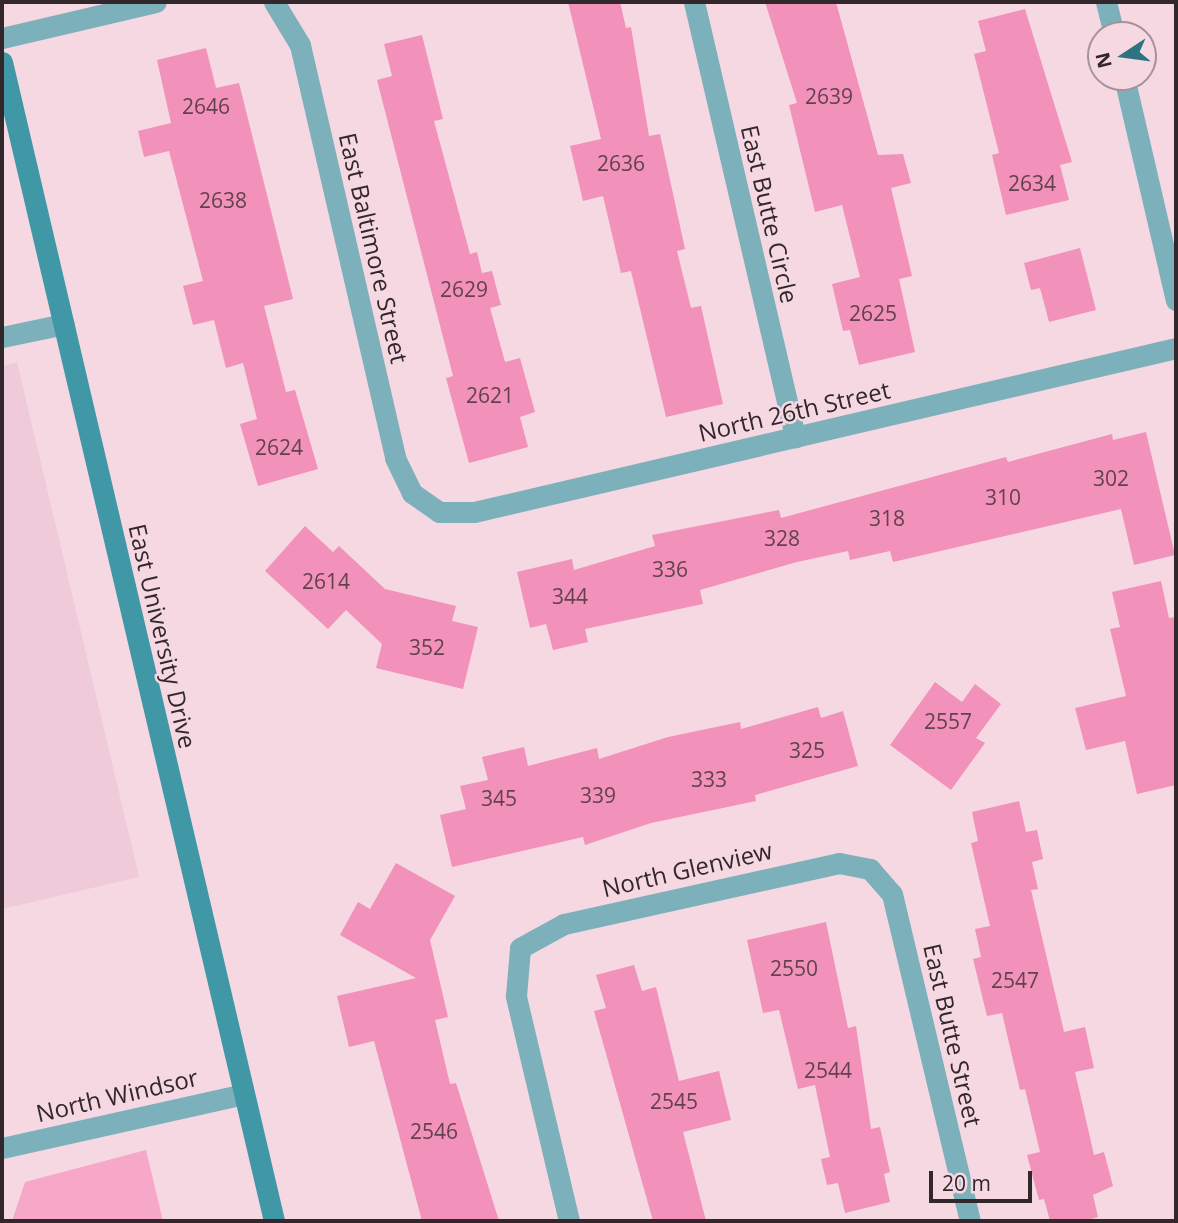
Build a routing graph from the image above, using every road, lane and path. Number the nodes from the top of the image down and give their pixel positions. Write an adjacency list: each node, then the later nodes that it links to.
1 (156, 2): 6 (street)
2 (274, 2): 14 (street, East Baltimore Street)
3 (694, 2): 13 (street, East Butte Circle)
4 (1106, 2): 5 (street)
5 (1111, 21)
6 (2, 38)
7 (2, 62): 10 (main road, East University Drive)
8 (1127, 91): 9 (street)
9 (1176, 300)
10 (64, 324): 11 (street); 16 (main road, East University Drive)
11 (2, 337)
12 (1176, 348): 13 (street, North 26th Street)
13 (795, 437): 14 (street, North 26th Street)
14 (423, 505)
15 (870, 869): 19 (street, North Glenview); 20 (street, East Butte Street)
16 (244, 1094): 17 (street, North Windsor); 18 (main road, East University Drive)
17 (2, 1148)
18 (274, 1221)
19 (569, 1221)
20 (970, 1221)

